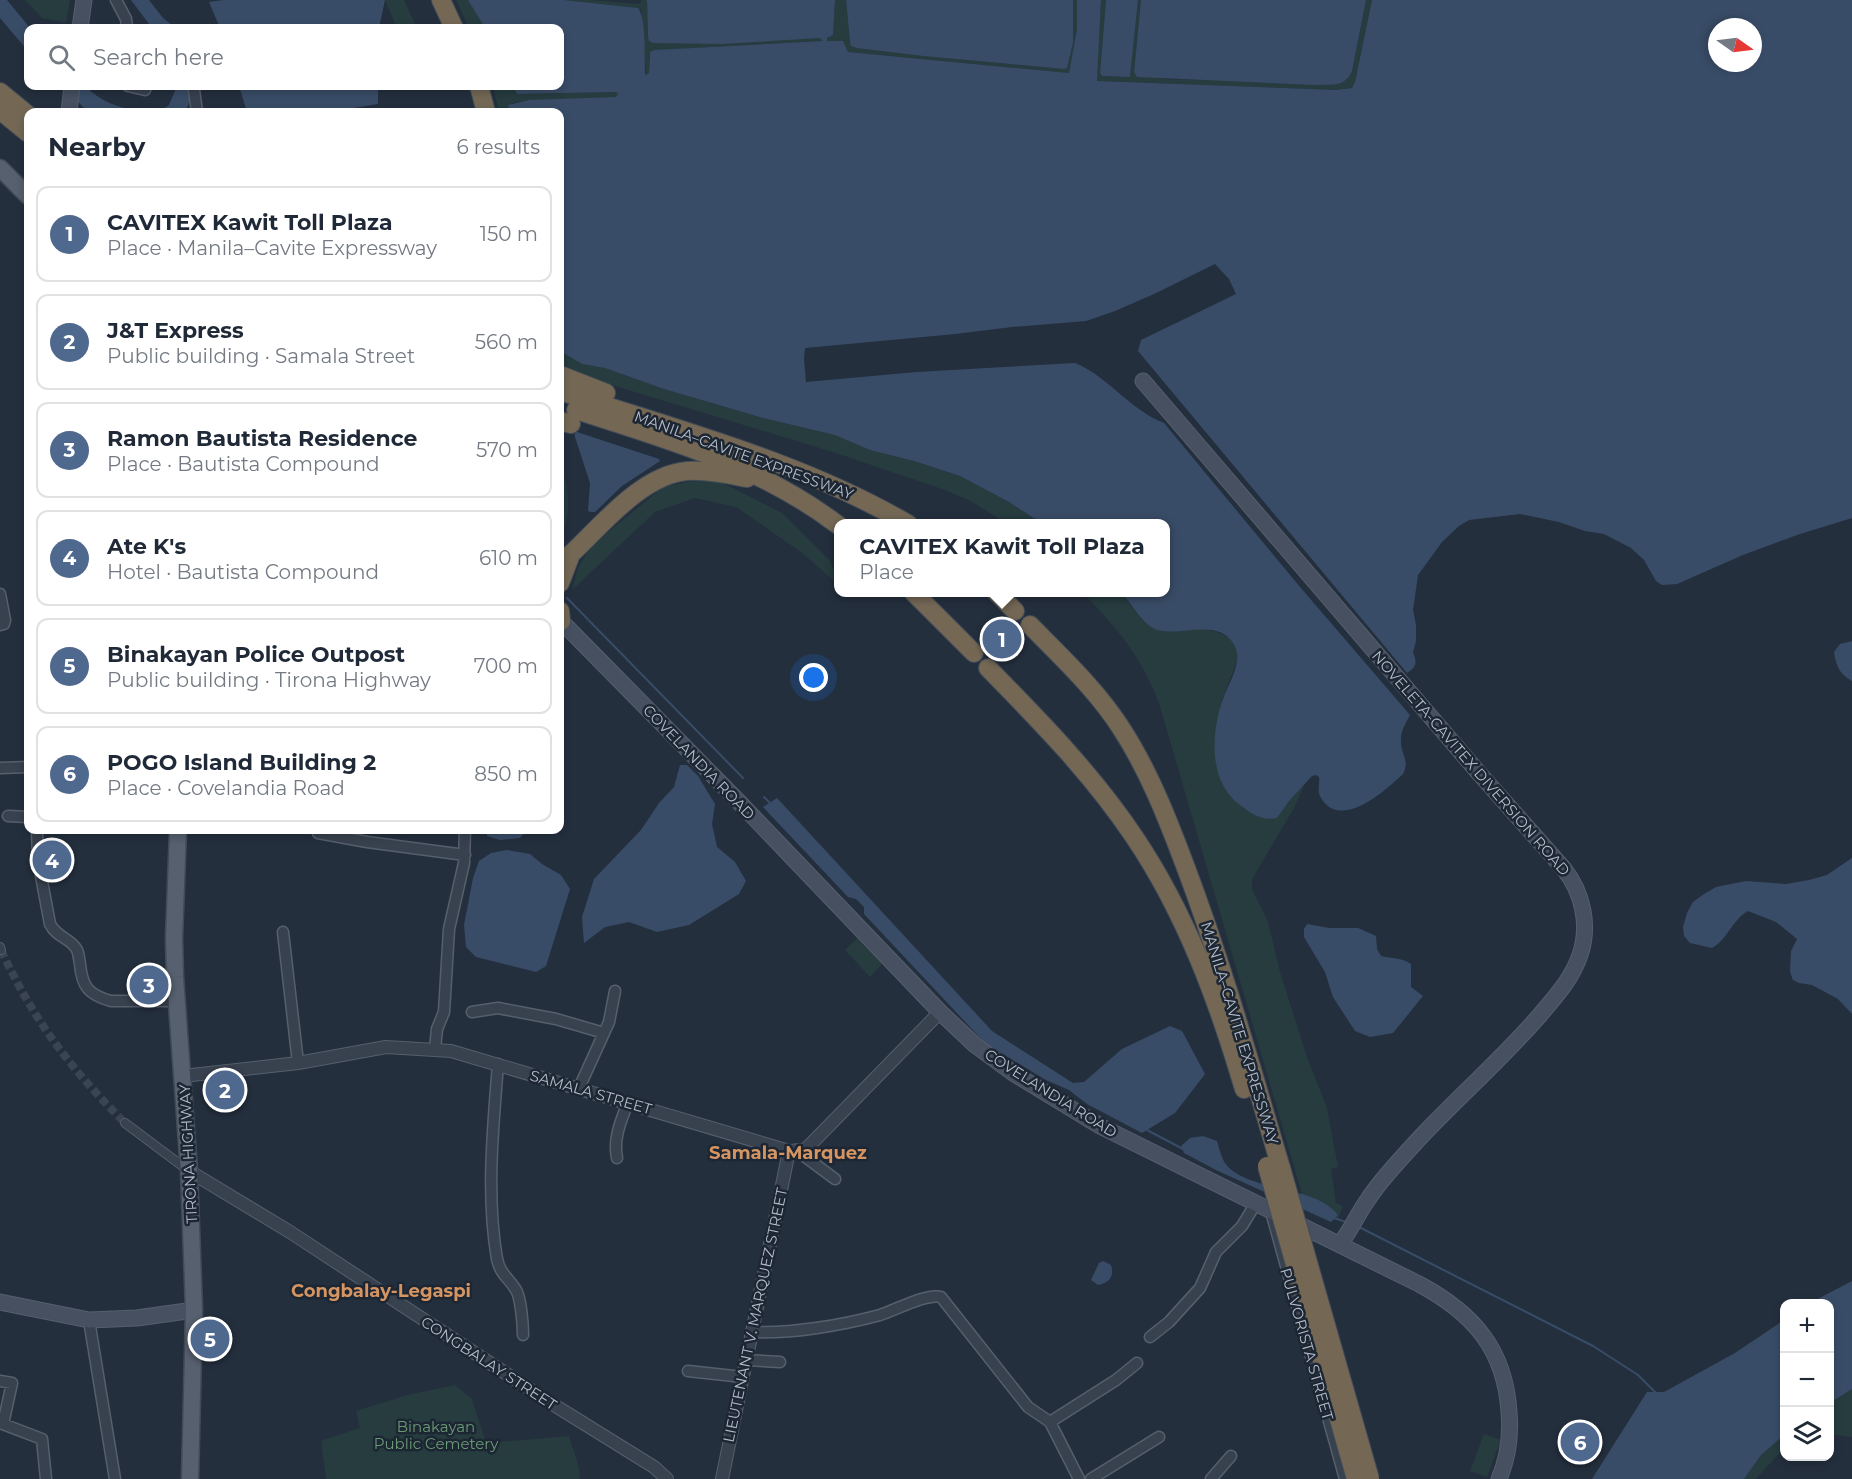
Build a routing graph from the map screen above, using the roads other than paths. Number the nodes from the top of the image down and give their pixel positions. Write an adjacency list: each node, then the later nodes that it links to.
1 (84, 0): 4 (main road)
2 (116, 0): 5 (street)
3 (441, 0): 6 (highway)
4 (81, 24)
5 (127, 24)
6 (452, 24)
7 (71, 90): 11 (main road)
8 (194, 90): 12 (street)
9 (480, 90): 13 (highway)
10 (0, 92): 15 (highway)
11 (69, 108)
12 (196, 108)
13 (485, 108)
14 (0, 110): 16 (highway)
15 (24, 112)
16 (24, 130)
17 (0, 168): 18 (main road)
18 (24, 192)
19 (1143, 381): 62 (main road, NOVELETA-CAVITEX DIVERSION ROAD)
20 (565, 397): 21 (highway, MANILA–CAVITE EXPRESSWAY); 22 (highway, MANILA–CAVITE EXPRESSWAY)
21 (771, 482): 23 (highway, MANILA–CAVITE EXPRESSWAY); 24 (highway)
22 (899, 519)
23 (834, 522)
24 (565, 558)
25 (0, 594): 30 (street)
26 (918, 597): 32 (highway)
27 (1001, 597): 28 (highway)
28 (1015, 611)
29 (564, 621): 47 (main road, COVELANDIA ROAD)
30 (0, 625)
31 (1030, 626): 58 (highway, MANILA–CAVITE EXPRESSWAY)
32 (974, 653)
33 (988, 668): 58 (highway, MANILA–CAVITE EXPRESSWAY)
34 (24, 767): 35 (street)
35 (0, 768)
36 (8, 816): 37 (street)
37 (24, 817)
38 (37, 834): 45 (street)
39 (178, 834): 45 (main road, TIRONA HIGHWAY)
40 (323, 834): 42 (street)
41 (465, 834): 42 (street)
42 (465, 855): 49 (street)
43 (283, 932): 50 (street)
44 (615, 991): 48 (street)
45 (177, 1001): 52 (main road, TIRONA HIGHWAY)
46 (472, 1012): 48 (street)
47 (940, 1012): 56 (street); 61 (main road, COVELANDIA ROAD)
48 (604, 1032): 53 (street)
49 (435, 1049): 50 (street, SAMALA STREET); 51 (street, SAMALA STREET)
50 (298, 1063): 52 (street, SAMALA STREET)
51 (498, 1064): 53 (street, SAMALA STREET); 67 (street)
52 (183, 1076): 59 (main road, TIRONA HIGHWAY)
53 (579, 1088): 54 (street, SAMALA STREET)
54 (628, 1102): 56 (street, SAMALA STREET); 57 (street)
55 (125, 1123): 59 (street)
56 (792, 1150): 60 (street); 66 (street, LIEUTENANT V. MARQUEZ STREET)
57 (617, 1158)
58 (1274, 1167): 88 (highway, MANILA–CAVITE EXPRESSWAY, bridge); 89 (highway, MANILA–CAVITE EXPRESSWAY, bridge)
59 (189, 1171): 64 (main road, TIRONA HIGHWAY); 82 (street, CONGBALAY STREET)
60 (835, 1179)
61 (1263, 1205): 62 (main road, COVELANDIA ROAD); 68 (street); 87 (street, PULVORISTA STREET)
62 (1343, 1240): 90 (main road, COVELANDIA ROAD)
63 (0, 1302): 65 (main road)
64 (194, 1310): 65 (main road); 81 (main road, TIRONA HIGHWAY)
65 (90, 1320): 80 (street)
66 (752, 1332): 69 (street, LIEUTENANT V. MARQUEZ STREET); 75 (street)
67 (523, 1335)
68 (1150, 1337)
69 (747, 1360): 70 (street); 73 (street, LIEUTENANT V. MARQUEZ STREET)
70 (780, 1362)
71 (1137, 1363): 75 (street)
72 (688, 1371): 73 (street)
73 (743, 1377): 83 (street, LIEUTENANT V. MARQUEZ STREET)
74 (0, 1381): 76 (street)
75 (1050, 1422): 84 (street)
76 (1, 1423): 79 (street)
77 (1159, 1437): 85 (street)
78 (1231, 1456): 86 (street)
79 (46, 1479)
80 (115, 1479)
81 (190, 1479)
82 (667, 1479)
83 (722, 1479)
84 (1079, 1479)
85 (1091, 1479)
86 (1211, 1479)
87 (1345, 1479)
88 (1356, 1479)
89 (1370, 1479)
90 (1498, 1479)

